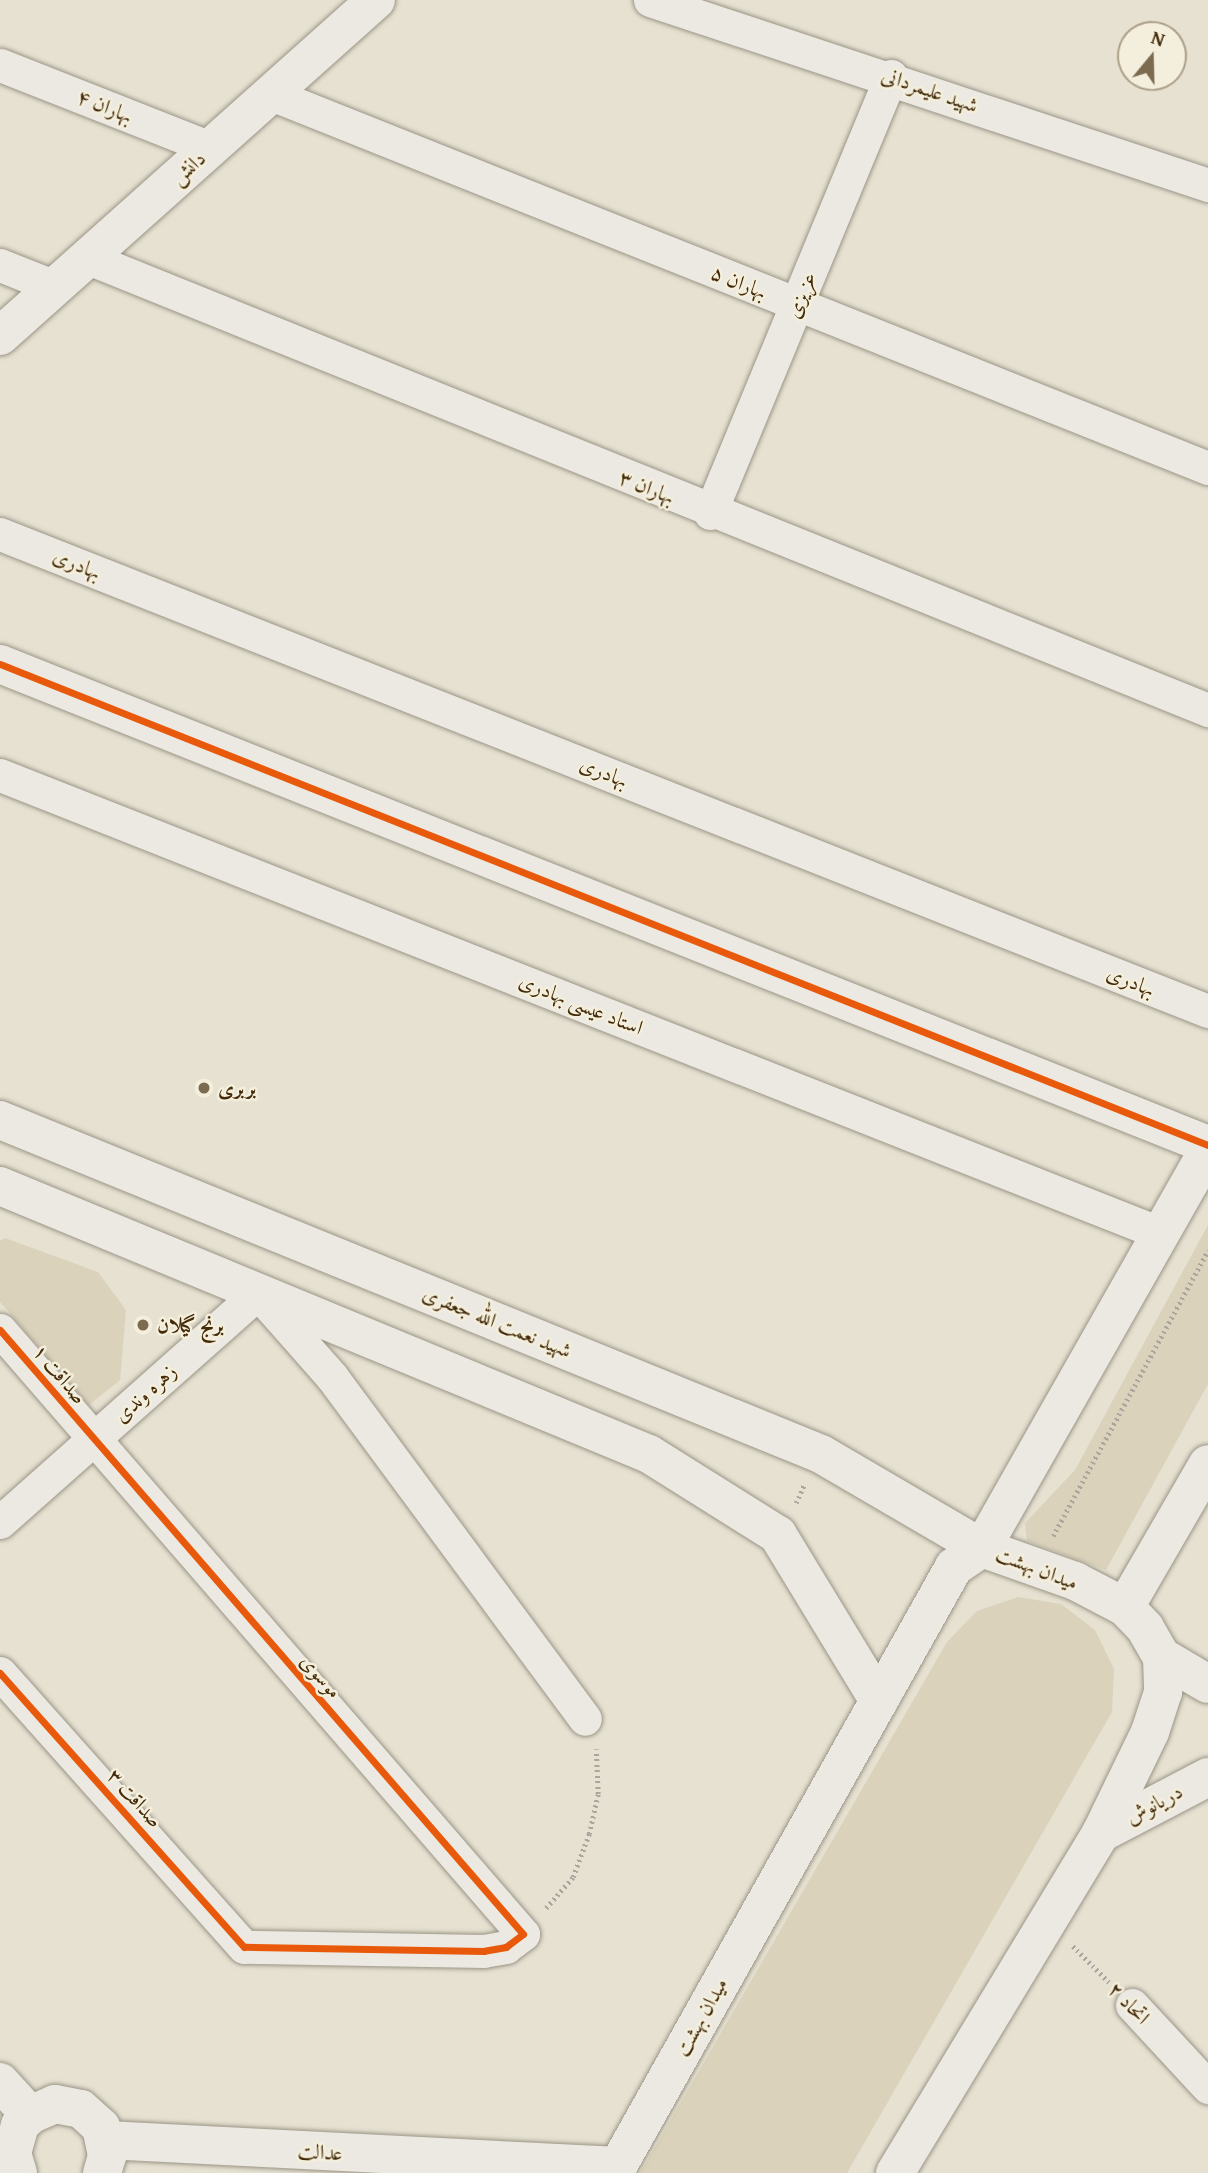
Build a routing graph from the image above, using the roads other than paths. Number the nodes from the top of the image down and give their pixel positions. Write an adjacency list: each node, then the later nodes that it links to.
1 (376, 0): 5 (main road, دانش)
2 (650, 0): 4 (street, شهید علیمردانی)
3 (0, 65): 6 (street, بهاران ۴)
4 (891, 76): 7 (street, شهید علیمردانی); 11 (street, عزیزی)
5 (271, 94): 6 (main road, دانش); 11 (street, بهاران ۵)
6 (211, 148): 8 (main road, دانش)
7 (1208, 185)
8 (88, 258): 10 (main road, دانش); 14 (street, بهاران ۳)
9 (0, 265): 10 (street)
10 (55, 287): 12 (main road, دانش)
11 (796, 305): 13 (street, بهاران ۵); 14 (street, عزیزی)
12 (0, 336)
13 (1208, 468)
14 (710, 513): 17 (street, بهاران ۳)
15 (0, 534): 19 (street, بهادری)
16 (0, 664): 21 (main road)
17 (1208, 710)
18 (0, 775): 24 (street, استاد عیسی بهادری)
19 (1208, 1011)
20 (0, 1120): 30 (main road, شهید نعمت الله جعفری)
21 (1208, 1145)
22 (1208, 1150): 24 (main road)
23 (0, 1185): 25 (main road)
24 (1162, 1234): 30 (main road)
25 (258, 1293): 27 (street, زهره وندی); 35 (main road); 36 (street)
26 (0, 1330): 27 (street, صداقت ۱)
27 (93, 1440): 29 (street, زهره وندی); 39 (street, موسوی)
28 (1208, 1464): 31 (main road)
29 (0, 1522)
30 (982, 1548): 31 (main road, میدان بهشت); 35 (main road, میدان بهشت)
31 (1125, 1607): 32 (main road, میدان بهشت)
32 (1162, 1657): 34 (main road); 38 (main road, میدان بهشت)
33 (0, 1673): 39 (street, صداقت ۳)
34 (1208, 1684)
35 (879, 1701): 46 (main road, میدان بهشت)
36 (585, 1718)
37 (1208, 1777): 38 (main road, دریانوش)
38 (1101, 1833): 45 (main road, میدان بهشت)
39 (244, 1947)
40 (1132, 2005): 42 (street, اتحاد ۲)
41 (0, 2082): 43 (main road)
42 (1208, 2087)
43 (30, 2115): 44 (main road); 47 (main road)
44 (104, 2156): 46 (main road, عدالت)
45 (905, 2167)
46 (616, 2170)
47 (18, 2173)

